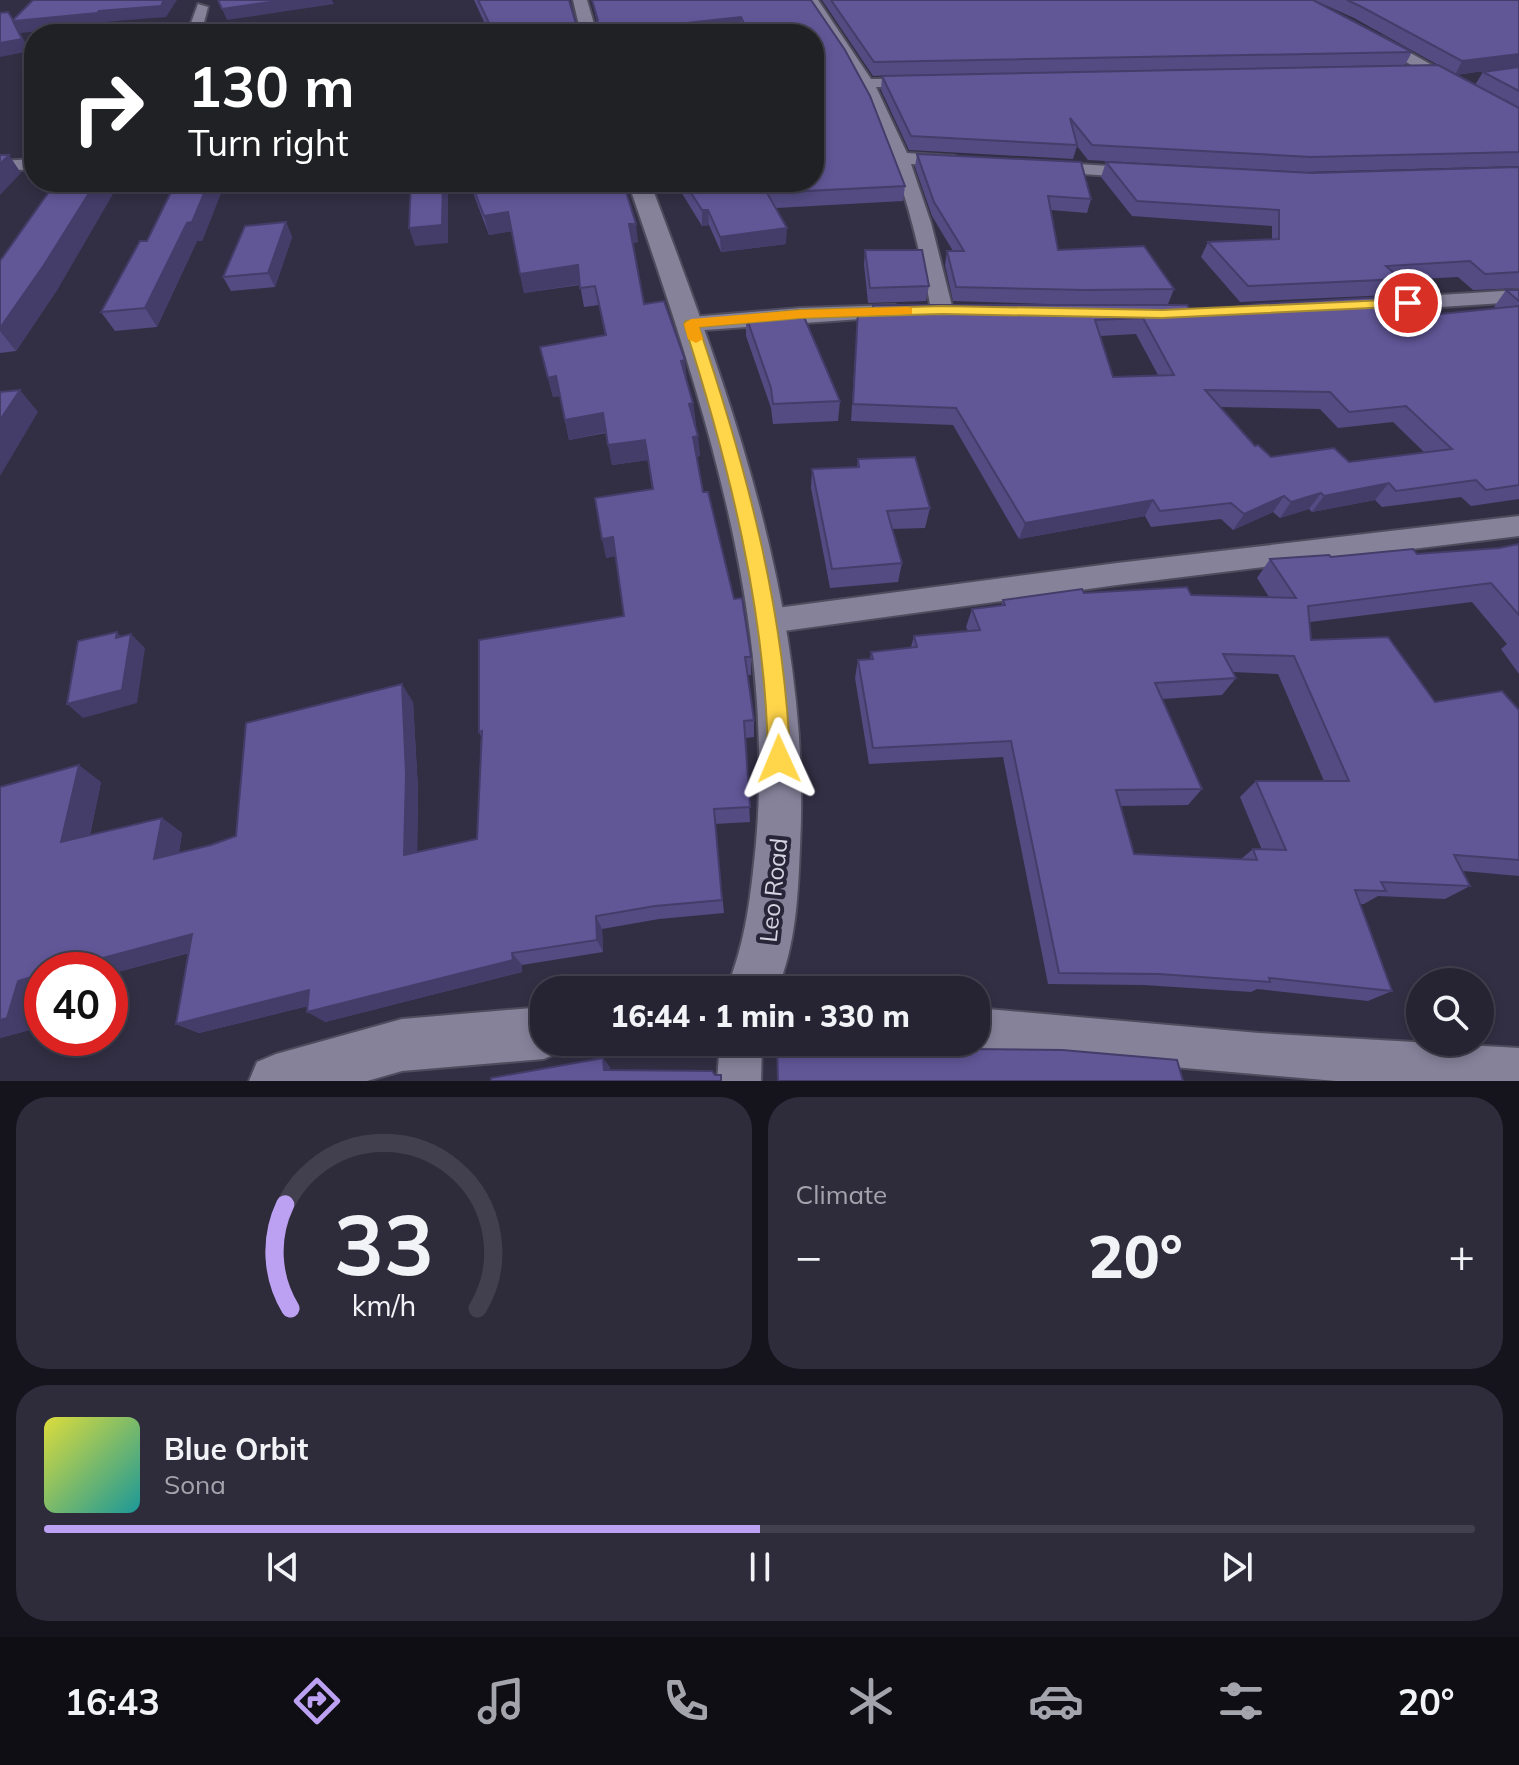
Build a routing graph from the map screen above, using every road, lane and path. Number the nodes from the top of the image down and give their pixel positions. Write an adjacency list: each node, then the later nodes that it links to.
1 (580, 0): 5 (street)
2 (812, 0): 11 (street)
3 (202, 7): 4 (street)
4 (197, 24)
5 (586, 24)
6 (1360, 31): 7 (street)
7 (1437, 72): 8 (street); 10 (street)
8 (1406, 73)
9 (1480, 78): 10 (street)
10 (1454, 82): 13 (street)
11 (866, 83): 12 (street); 14 (street)
12 (937, 83)
13 (1519, 120)
14 (898, 158): 15 (street); 23 (street)
15 (976, 163)
16 (24, 165): 17 (street)
17 (0, 166)
18 (1023, 166): 19 (street)
19 (1163, 174)
20 (643, 192): 23 (street, Leo Road)
21 (1519, 296): 22 (street)
22 (1367, 305)
23 (691, 324): 25 (street, Leo Road)
24 (1519, 526): 25 (street)
25 (769, 621): 26 (street, Leo Road)
26 (759, 976)
27 (990, 1030): 30 (street)
28 (530, 1034): 31 (street)
29 (740, 1056): 32 (street)
30 (1519, 1070)
31 (276, 1081)
32 (739, 1081)

